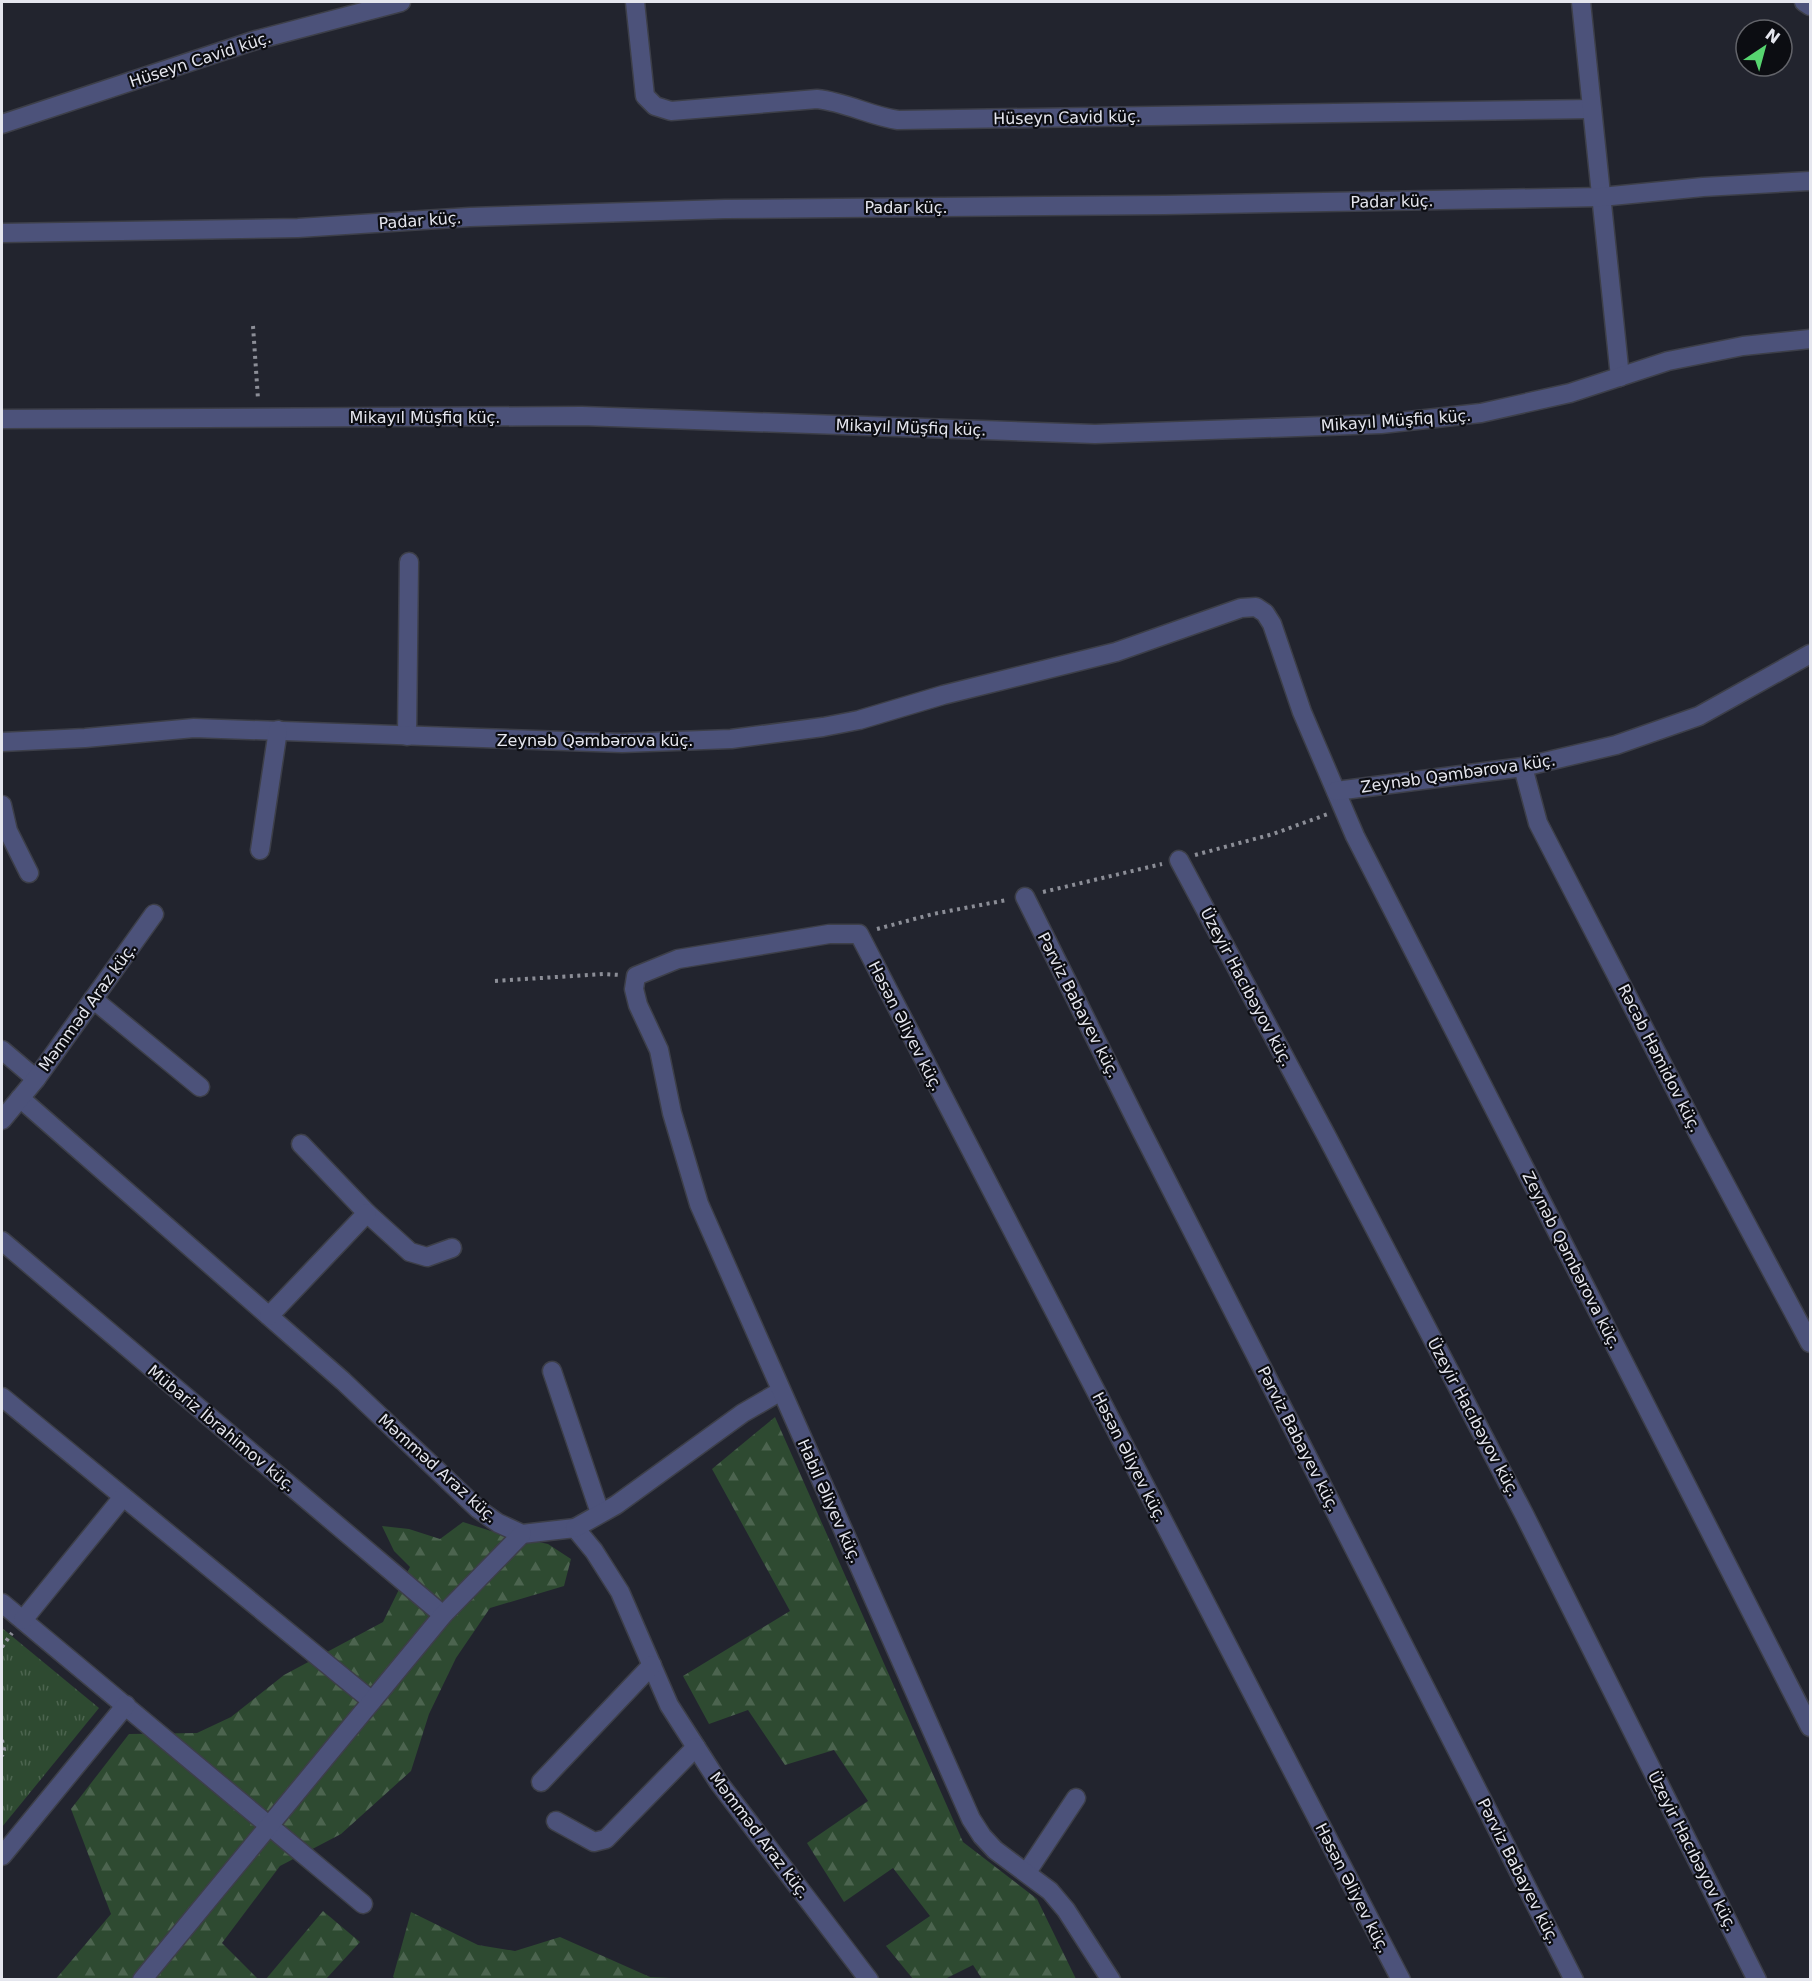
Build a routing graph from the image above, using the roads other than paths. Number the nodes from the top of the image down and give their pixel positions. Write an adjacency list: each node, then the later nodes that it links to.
1 (400, 2): 7 (street, Hüseyn Cavid küç.)
2 (635, 2): 6 (street, Hüseyn Cavid küç.)
3 (1581, 2): 6 (street)
4 (1804, 2): 5 (street)
5 (1810, 6)
6 (1592, 109): 9 (street)
7 (2, 124)
8 (1810, 181): 9 (street, Padar küç.)
9 (1601, 197): 10 (street, Padar küç.); 12 (street)
10 (2, 233)
11 (1810, 339): 12 (street, Mikayıl Müşfiq küç.)
12 (1620, 377): 13 (street, Mikayıl Müşfiq küç.)
13 (2, 419)
14 (409, 562): 17 (street)
15 (1810, 654): 19 (street, Zeynəb Qəmbərova küç.)
16 (278, 730): 17 (street, Zeynəb Qəmbərova küç.); 18 (street, Zeynəb Qəmbərova küç.); 22 (street)
17 (407, 736): 20 (street, Zeynəb Qəmbərova küç.)
18 (2, 742)
19 (1523, 767): 20 (street, Zeynəb Qəmbərova küç.); 39 (street, Rəcəb Həmidov küç.)
20 (1336, 791): 53 (street, Zeynəb Qəmbərova küç.)
21 (2, 805): 24 (street)
22 (260, 850)
23 (1179, 860): 67 (street, Üzeyir Hacıbəyov küç.)
24 (29, 873)
25 (1025, 897): 66 (street, Pərviz Babayev küç.)
26 (154, 914): 28 (street, Məmməd Araz küç.)
27 (859, 934): 41 (street, Habil Əliyev küç.); 65 (street, Həsən Əliyev küç.)
28 (93, 999): 30 (street, Məmməd Araz küç.); 31 (street)
29 (2, 1050): 30 (street)
30 (36, 1079): 32 (street, Məmməd Araz küç.)
31 (200, 1087)
32 (20, 1098): 33 (street, Məmməd Araz küç.); 38 (street, Məmməd Araz küç.)
33 (2, 1120)
34 (301, 1144): 35 (street)
35 (367, 1213): 37 (street); 38 (street)
36 (2, 1241): 48 (street, Mübariz İbrahimov küç.)
37 (452, 1248)
38 (269, 1316): 46 (street, Məmməd Araz küç.)
39 (1810, 1342)
40 (552, 1371): 44 (street)
41 (781, 1391): 44 (street); 60 (street, Habil Əliyev küç.)
42 (2, 1397): 43 (street)
43 (123, 1497): 49 (street); 51 (street)
44 (600, 1513): 45 (street)
45 (575, 1528): 46 (street); 50 (street, Məmməd Araz küç.)
46 (522, 1534): 48 (street)
47 (2, 1603): 49 (street)
48 (443, 1615): 51 (street)
49 (23, 1620): 52 (street)
50 (652, 1665): 54 (street, Məmməd Araz küç.); 55 (street)
51 (372, 1701): 58 (street)
52 (126, 1705): 58 (street); 59 (street)
53 (1810, 1727)
54 (696, 1747): 57 (street); 63 (street, Məmməd Araz küç.)
55 (541, 1782)
56 (1076, 1798): 60 (street)
57 (556, 1821)
58 (268, 1827): 61 (street); 62 (street)
59 (2, 1856)
60 (1027, 1872): 64 (street, Habil Əliyev küç.)
61 (363, 1904)
62 (142, 1980)
63 (868, 1980)
64 (1111, 1980)
65 (1401, 1980)
66 (1574, 1980)
67 (1757, 1980)

